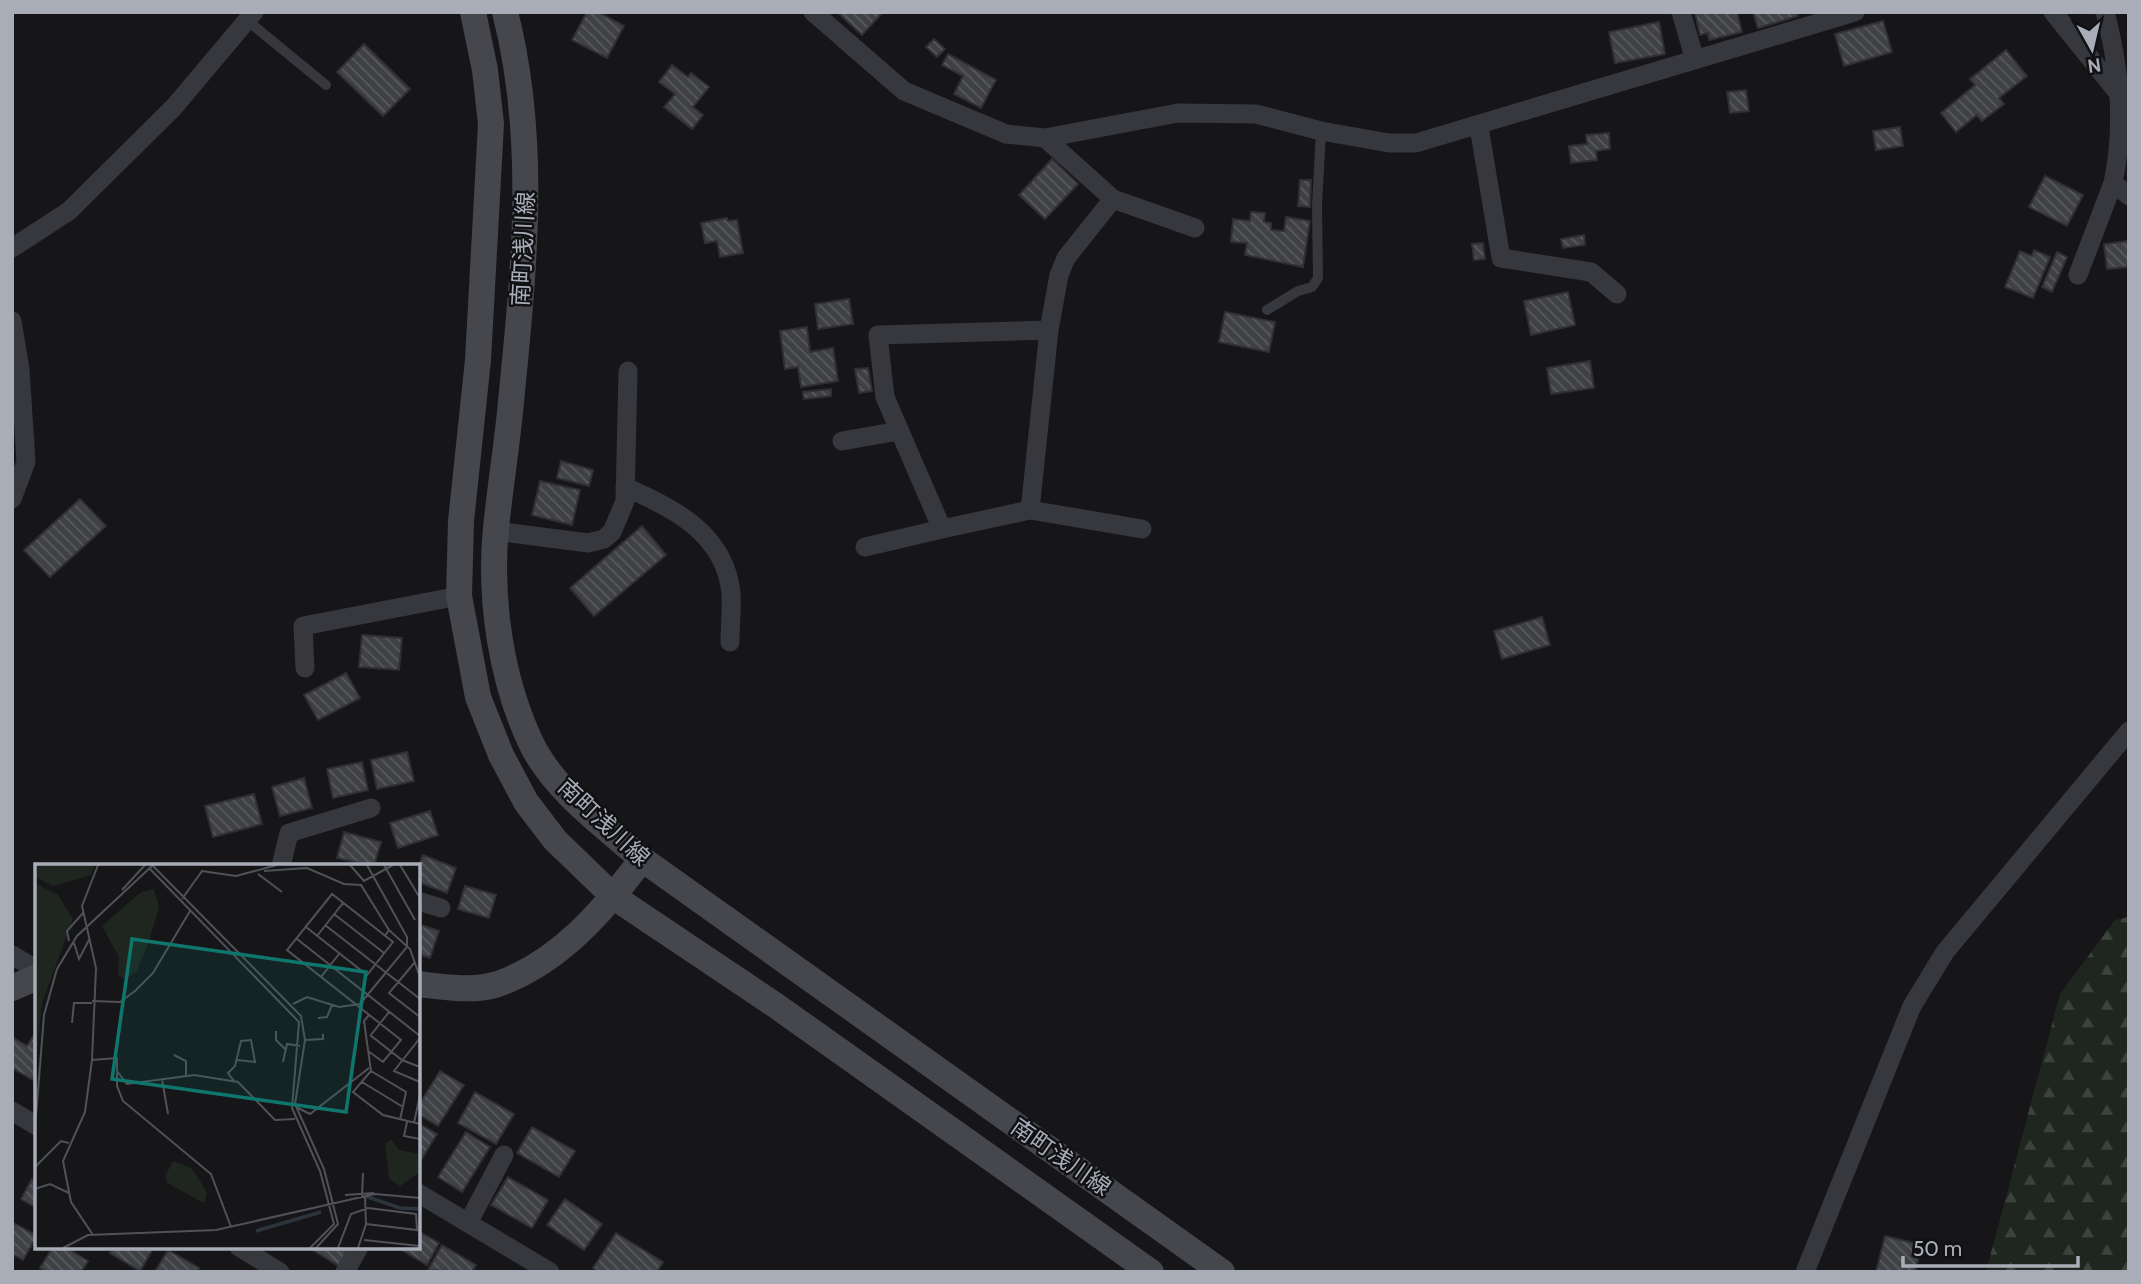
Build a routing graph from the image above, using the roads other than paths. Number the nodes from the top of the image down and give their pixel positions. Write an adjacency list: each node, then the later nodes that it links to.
1 (473, 12): 35 (street, 南町浅川線)
2 (505, 12): 33 (street, 南町浅川線)
3 (813, 12): 14 (street)
4 (1681, 12): 9 (street)
5 (1855, 12): 9 (street)
6 (2053, 12): 11 (street)
7 (2105, 12): 11 (street)
8 (251, 16): 10 (lane); 19 (street)
9 (1695, 60): 12 (street)
10 (326, 85)
11 (2119, 94): 15 (street)
12 (1479, 127): 13 (street); 21 (street)
13 (1321, 131): 14 (street); 22 (lane)
14 (1045, 138): 17 (street)
15 (2113, 183): 16 (street); 20 (street)
16 (2129, 196)
17 (1114, 199): 18 (street); 24 (street)
18 (1195, 228)
19 (12, 248)
20 (2078, 275)
21 (1617, 294)
22 (1268, 310)
23 (12, 321): 29 (street)
24 (1049, 330): 26 (street); 30 (street)
25 (628, 371): 28 (street)
26 (899, 432): 27 (street); 32 (street)
27 (842, 441)
28 (625, 487): 33 (street); 36 (street)
29 (12, 499)
30 (1030, 510): 31 (street); 32 (street)
31 (1142, 529)
32 (942, 530): 34 (street)
33 (495, 531): 40 (street, 南町浅川線)
34 (865, 547)
35 (459, 596): 37 (street); 42 (street, 南町浅川線)
36 (730, 642)
37 (305, 668)
38 (2129, 731): 62 (street)
39 (371, 808): 41 (street)
40 (642, 859): 42 (street); 61 (street, 南町浅川線)
41 (281, 863)
42 (614, 897): 48 (street); 60 (street, 南町浅川線)
43 (420, 902): 44 (street)
44 (440, 908)
45 (12, 955): 46 (street)
46 (35, 969)
47 (35, 978): 49 (street)
48 (420, 985)
49 (12, 988)
50 (12, 1111): 51 (street)
51 (35, 1125)
52 (504, 1155): 54 (street)
53 (420, 1194): 54 (street)
54 (468, 1223): 59 (street)
55 (242, 1249): 57 (street)
56 (358, 1249): 58 (street)
57 (280, 1272)
58 (345, 1272)
59 (550, 1272)
60 (1151, 1272)
61 (1222, 1272)
62 (1805, 1272)

